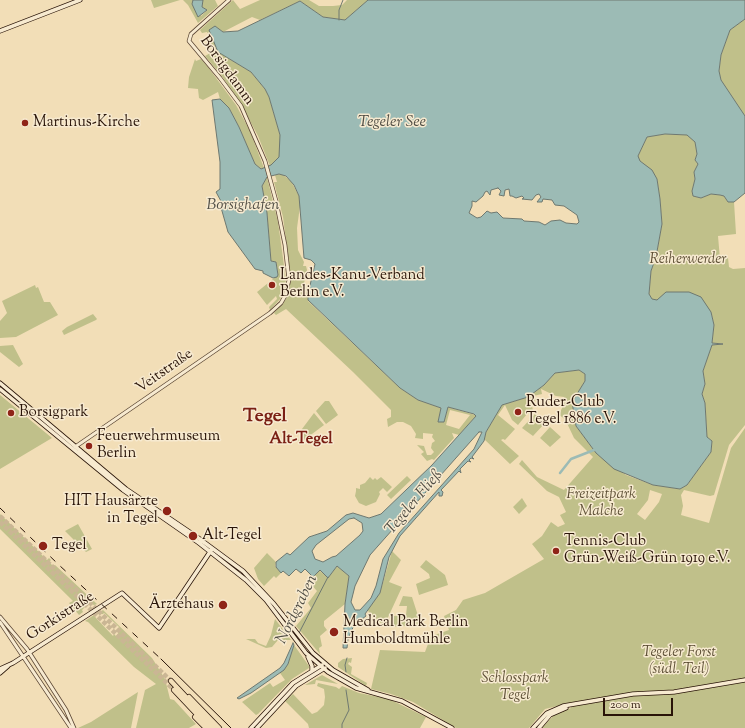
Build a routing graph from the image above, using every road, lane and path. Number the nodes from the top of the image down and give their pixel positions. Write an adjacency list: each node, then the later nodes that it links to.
1 (80, 0): 3 (main road)
2 (229, 0): 4 (street, Borsigdamm)
3 (0, 31)
4 (270, 313): 10 (street, Veitstraße)
5 (0, 383): 8 (main road)
6 (0, 389): 7 (main road)
7 (13, 400): 8 (main road); 9 (main road)
8 (24, 403): 9 (main road)
9 (58, 436): 10 (main road)
10 (73, 448): 11 (main road)
11 (211, 549): 14 (main road); 15 (main road, Gorkistraße)
12 (0, 617): 15 (street)
13 (0, 622): 17 (street)
14 (298, 640): 16 (main road); 19 (main road)
15 (29, 652): 17 (main road, Gorkistraße); 32 (street)
16 (306, 653): 20 (main road); 23 (main road)
17 (23, 656): 18 (main road, Gorkistraße); 31 (street)
18 (13, 663): 21 (main road, Gorkistraße); 24 (main road, Gorkistraße)
19 (326, 665): 20 (main road); 22 (main road); 29 (main road)
20 (320, 666): 22 (main road); 23 (main road)
21 (0, 669)
22 (324, 669): 29 (main road); 38 (main road)
23 (312, 670): 37 (main road)
24 (0, 673)
25 (745, 680): 30 (main road)
26 (171, 681): 27 (highway)
27 (176, 689): 28 (highway); 35 (highway); 36 (highway)
28 (178, 695): 33 (highway); 34 (highway)
29 (384, 695): 39 (main road)
30 (572, 705): 40 (main road); 41 (main road)
31 (71, 728)
32 (74, 728)
33 (206, 728)
34 (210, 728)
35 (215, 728)
36 (219, 728)
37 (251, 728)
38 (257, 728)
39 (452, 728)
40 (533, 728)
41 (538, 728)

